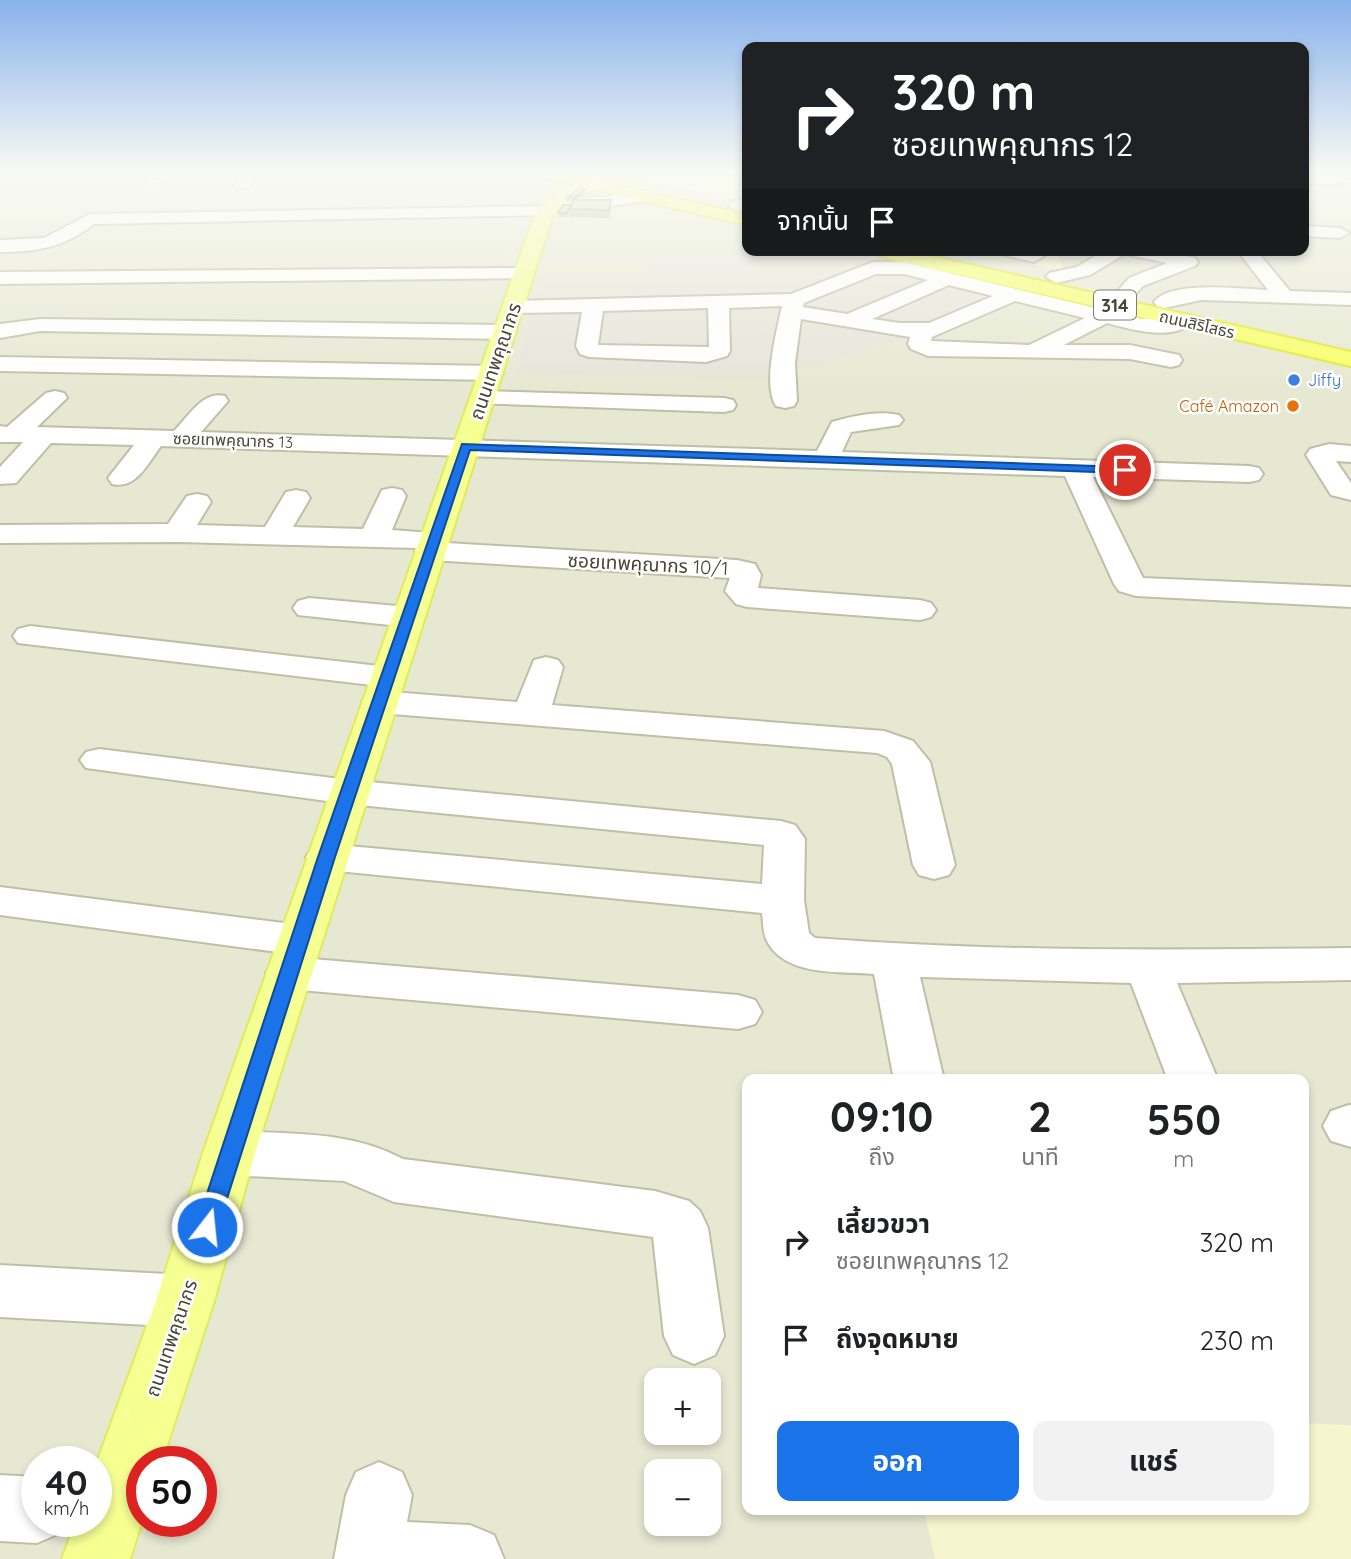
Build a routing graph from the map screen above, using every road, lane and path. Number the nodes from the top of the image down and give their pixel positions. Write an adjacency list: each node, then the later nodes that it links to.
1 (542, 246): 27 (main road, ถนนเทพคุณากร)
2 (407, 255): 13 (street)
3 (905, 256): 34 (highway, ถนนสิริโสธร / 314)
4 (963, 256): 15 (highway, ถนนสิริโสธร / 314)
5 (1108, 256): 12 (street)
6 (1118, 256): 11 (street)
7 (1174, 256): 10 (street)
8 (1185, 256): 10 (street)
9 (1251, 256): 22 (street)
10 (1196, 259): 11 (street)
11 (1169, 270): 19 (street)
12 (1083, 271): 15 (street); 19 (street)
13 (394, 275): 14 (street); 16 (street)
14 (418, 275): 21 (street); 27 (street)
15 (1056, 277): 19 (highway, ถนนสิริโสธร / 314)
16 (0, 278)
17 (948, 278): 18 (street); 30 (street); 35 (street)
18 (980, 286): 20 (street); 24 (street)
19 (1131, 288): 25 (highway, ถนนสิริโสธร / 314)
20 (1014, 294): 28 (street); 33 (street)
21 (406, 295)
22 (1283, 296): 23 (street); 25 (street)
23 (1351, 299)
24 (946, 301)
25 (1164, 302): 39 (highway, ถนนสิริโสธร / 314)
26 (718, 303): 29 (street); 29 (street); 30 (street)
27 (514, 304): 29 (street); 37 (street); 46 (main road, ถนนเทพคุณากร)
28 (1056, 304): 31 (street); 32 (street)
29 (593, 305)
30 (800, 308): 35 (street); 49 (street)
31 (1105, 316): 34 (street); 41 (street)
32 (1032, 317)
33 (962, 318): 36 (street); 40 (street)
34 (1182, 320): 42 (highway, ถนนสิริโสธร / 314)
35 (849, 321): 36 (street)
36 (923, 321): 40 (street)
37 (273, 329): 38 (street); 45 (street)
38 (4, 334)
39 (1351, 344)
40 (967, 351): 41 (street)
41 (1033, 352): 43 (street)
42 (1351, 359)
43 (1171, 360)
44 (0, 363): 45 (street)
45 (238, 367): 46 (street)
46 (486, 385): 50 (street); 56 (main road, ถนนเทพคุณากร)
47 (55, 398): 52 (street)
48 (216, 401): 55 (street)
49 (785, 401)
50 (724, 405)
51 (890, 420): 59 (street)
52 (7, 434): 53 (street, ซอยเทพคุณากร 13)
53 (44, 435): 54 (street, ซอยเทพคุณากร 13); 62 (street)
54 (154, 438): 55 (street, ซอยเทพคุณากร 13); 63 (street)
55 (181, 439): 56 (street, ซอยเทพคุณากร 13)
56 (466, 447): 59 (street, ซอยเทพคุณากร 13); 75 (main road, ถนนเทพคุณากร)
57 (1351, 454): 65 (street)
58 (926, 463): 59 (street); 60 (street); 64 (street)
59 (829, 467)
60 (1075, 468): 61 (street); 76 (street)
61 (1249, 474)
62 (6, 477)
63 (122, 478)
64 (1023, 491)
65 (1351, 492)
66 (393, 496): 74 (street)
67 (296, 498): 73 (street)
68 (197, 502): 70 (street)
69 (254, 505): 72 (street)
70 (177, 533): 71 (street); 72 (street)
71 (0, 534)
72 (229, 536): 73 (street)
73 (273, 537): 74 (street)
74 (373, 539): 75 (street)
75 (432, 546): 78 (street, ซอยเทพคุณากร 10/1); 79 (main road, ถนนเทพคุณากร)
76 (1351, 597)
77 (309, 608): 79 (street)
78 (920, 610)
79 (408, 617): 82 (main road, ถนนเทพคุณากร)
80 (30, 636): 82 (street)
81 (546, 667): 83 (street)
82 (384, 689): 83 (street); 85 (main road, ถนนเทพคุณากร)
83 (531, 713): 87 (street)
84 (99, 760): 85 (street)
85 (349, 792): 86 (main road, ถนนเทพคุณากร); 88 (street)
86 (327, 857): 88 (street); 90 (main road, ถนนเทพคุณากร)
87 (934, 866)
88 (782, 900): 91 (street)
89 (0, 901): 90 (street)
90 (294, 956): 94 (street); 97 (main road, ถนนเทพคุณากร)
91 (894, 960): 93 (street); 95 (street)
92 (1351, 964): 93 (street)
93 (1148, 967): 96 (street)
94 (738, 1012)
95 (918, 1074)
96 (1191, 1074)
97 (229, 1153): 99 (main road, ถนนเทพคุณากร); 100 (street)
98 (0, 1291): 99 (street)
99 (185, 1301): 101 (main road, ถนนเทพคุณากร)
100 (694, 1336)
101 (112, 1499)
102 (0, 1508): 103 (street)
103 (21, 1509)
104 (372, 1536): 105 (street)
105 (470, 1559)

